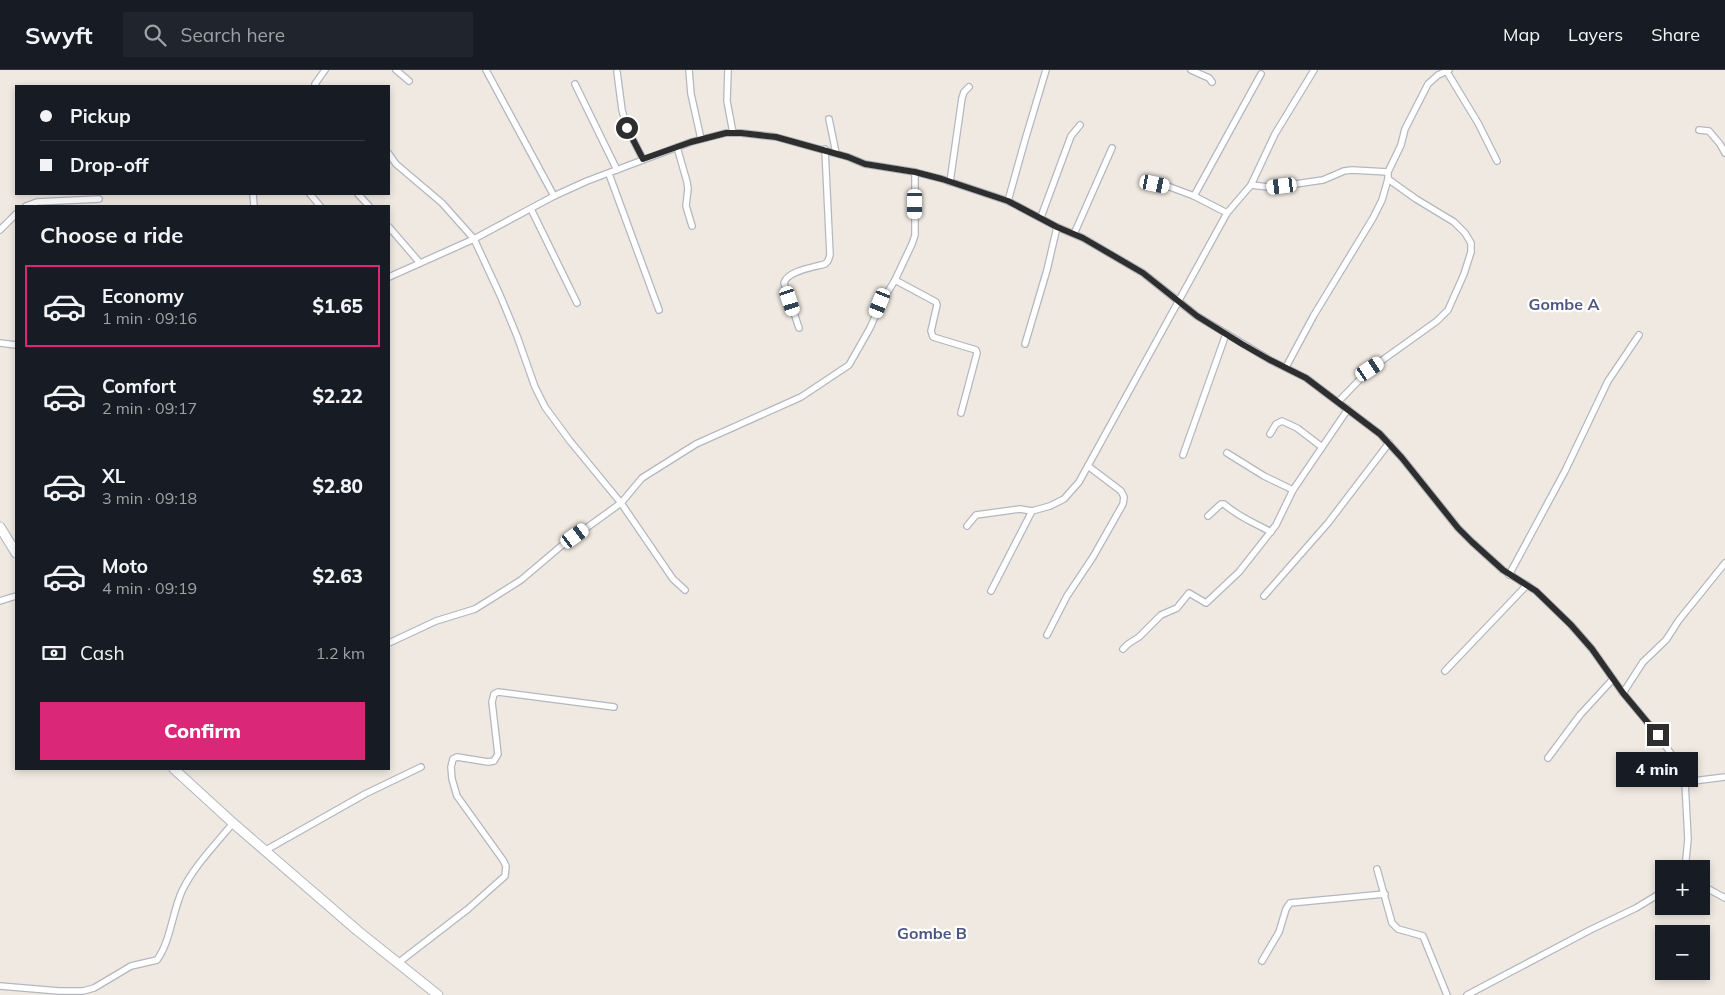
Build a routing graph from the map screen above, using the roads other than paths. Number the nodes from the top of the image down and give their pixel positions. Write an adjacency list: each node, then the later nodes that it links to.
1 (325, 70): 15 (street)
2 (396, 70): 12 (street)
3 (486, 70): 40 (street)
4 (689, 70): 21 (street)
5 (728, 70): 20 (street)
6 (1046, 70): 43 (street)
7 (1191, 70): 13 (street)
8 (1314, 70): 37 (street)
9 (1448, 71): 29 (street); 32 (street)
10 (618, 72): 28 (street)
11 (1261, 74): 41 (street)
12 (409, 81)
13 (1212, 82)
14 (576, 84): 30 (street)
15 (316, 85)
16 (969, 87): 35 (street)
17 (829, 119): 25 (street)
18 (1080, 125): 50 (street)
19 (1699, 130): 26 (street)
20 (733, 133): 21 (street); 24 (street)
21 (701, 139): 22 (street)
22 (677, 147): 28 (street); 51 (street)
23 (1112, 148): 55 (street)
24 (824, 150): 25 (street); 63 (street)
25 (836, 153): 31 (street)
26 (1725, 153)
27 (390, 155): 56 (street)
28 (643, 159): 30 (street)
29 (1497, 161)
30 (617, 170): 33 (street)
31 (915, 172): 35 (street); 59 (street)
32 (1388, 172): 34 (street); 37 (street)
33 (608, 174): 40 (street); 62 (street)
34 (1388, 179): 69 (street); 70 (street)
35 (950, 182): 43 (street)
36 (1155, 184): 41 (street)
37 (1251, 185): 48 (street)
38 (311, 195): 45 (street)
39 (359, 195): 46 (street)
40 (554, 196): 47 (street)
41 (1194, 196): 48 (street)
42 (100, 199): 44 (street)
43 (1008, 201): 50 (street)
44 (29, 205)
45 (319, 205)
46 (368, 205)
47 (532, 209): 56 (street); 61 (street)
48 (1227, 213): 60 (street)
49 (15, 215): 54 (street)
50 (1041, 217): 52 (street)
51 (692, 226)
52 (1057, 227): 55 (street); 68 (street)
53 (390, 228): 57 (street)
54 (0, 230)
55 (1074, 234): 60 (street)
56 (474, 239): 57 (street); 80 (street)
57 (420, 262): 58 (street)
58 (390, 277)
59 (895, 280): 72 (street); 80 (street)
60 (1178, 301): 64 (street); 78 (street)
61 (577, 302)
62 (659, 310)
63 (799, 328)
64 (1226, 334): 69 (street); 77 (street)
65 (1639, 335): 88 (street)
66 (0, 343): 67 (street)
67 (15, 344)
68 (1024, 344)
69 (1286, 367): 70 (street)
70 (1338, 402): 71 (street)
71 (1348, 410): 74 (street); 75 (street)
72 (962, 413)
73 (1270, 434): 75 (street)
74 (1389, 443): 88 (street); 93 (street)
75 (1322, 447): 79 (street)
76 (1227, 453): 79 (street)
77 (1183, 455)
78 (1088, 466): 81 (street); 95 (street)
79 (1293, 490): 85 (street)
80 (621, 503): 90 (street); 96 (street)
81 (1032, 511): 83 (street); 91 (street)
82 (1208, 516): 85 (street)
83 (967, 526)
84 (0, 528): 86 (street)
85 (1271, 532): 97 (street)
86 (15, 552)
87 (1725, 563): 100 (street)
88 (1509, 575): 89 (street)
89 (1528, 585): 98 (street); 99 (street)
90 (685, 590)
91 (991, 591)
92 (15, 596): 94 (street)
93 (1264, 596)
94 (0, 601)
95 (1047, 635)
96 (390, 643)
97 (1123, 649)
98 (1445, 672)
99 (1613, 679): 100 (street); 102 (street)
100 (1623, 693): 106 (street)
101 (614, 707): 116 (street)
102 (1548, 758)
103 (421, 767): 108 (street)
104 (175, 770): 107 (street)
105 (1725, 777): 106 (street)
106 (1685, 782): 109 (street)
107 (233, 823): 108 (street); 117 (street)
108 (266, 850): 116 (street)
109 (1686, 860)
110 (1377, 868): 112 (street)
111 (1710, 890): 114 (street)
112 (1385, 894): 115 (street); 119 (street)
113 (1655, 896): 120 (street)
114 (1725, 898)
115 (1262, 961)
116 (398, 963): 118 (street)
117 (0, 986)
118 (438, 995)
119 (1447, 995)
120 (1467, 995)

